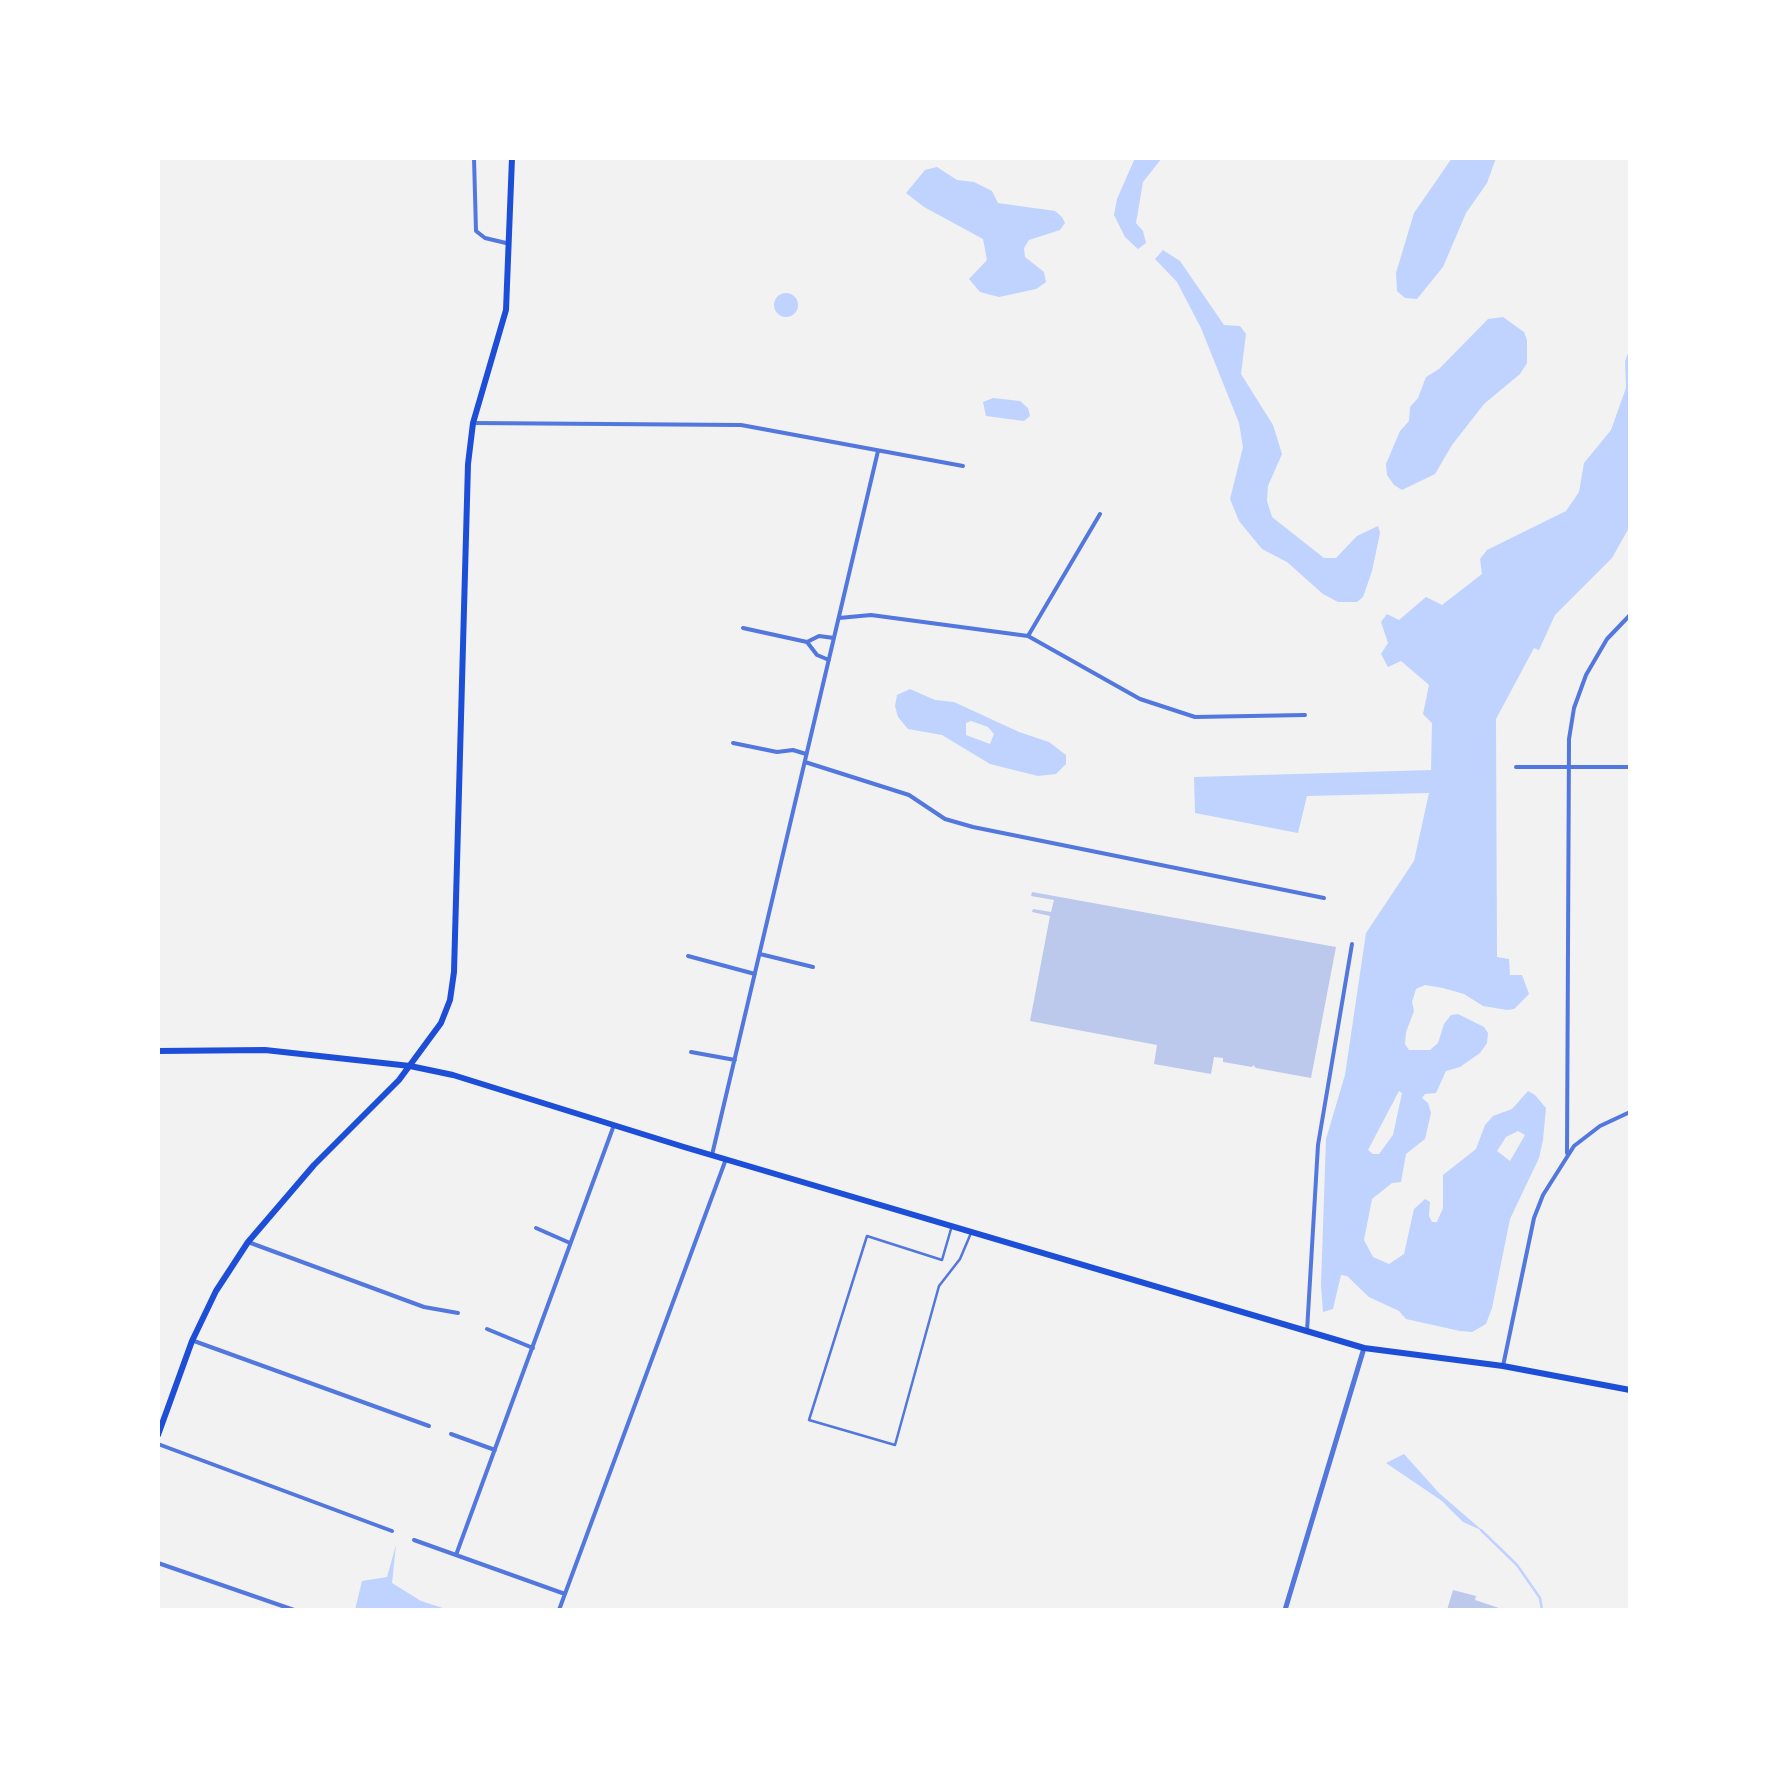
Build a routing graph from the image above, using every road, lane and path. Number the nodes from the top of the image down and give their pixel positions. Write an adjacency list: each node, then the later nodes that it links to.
1 (474, 158): 3 (street)
2 (512, 158): 3 (main road)
3 (511, 244): 4 (main road)
4 (474, 423): 5 (street); 31 (main road)
5 (878, 451): 6 (street); 9 (street)
6 (963, 466)
7 (1100, 514): 11 (street)
8 (1630, 615): 20 (street)
9 (839, 618): 11 (street); 12 (street)
10 (743, 628): 13 (street)
11 (1028, 636): 15 (street)
12 (834, 638): 13 (street); 14 (street)
13 (807, 642): 14 (street)
14 (829, 660): 17 (street)
15 (1304, 716)
16 (733, 743): 17 (street)
17 (807, 754): 18 (street)
18 (805, 762): 22 (street); 24 (street)
19 (1516, 768): 20 (street)
20 (1568, 768): 21 (street); 34 (street)
21 (1630, 768)
22 (1324, 898)
23 (1352, 944): 44 (street)
24 (760, 954): 26 (street); 27 (street)
25 (688, 956): 27 (street)
26 (813, 967)
27 (755, 974): 30 (street)
28 (158, 1051): 31 (main road)
29 (691, 1052): 30 (street)
30 (735, 1060): 35 (street)
31 (410, 1066): 33 (main road); 40 (main road)
32 (1630, 1112): 34 (street)
33 (614, 1124): 35 (main road); 41 (street)
34 (1567, 1153): 48 (street)
35 (712, 1155): 36 (main road)
36 (726, 1159): 37 (main road); 59 (street)
37 (952, 1227): 39 (main road); 39 (lane)
38 (536, 1228): 41 (street)
39 (971, 1233): 44 (main road)
40 (248, 1242): 42 (street); 45 (main road)
41 (570, 1243): 46 (street)
42 (458, 1313)
43 (486, 1328): 46 (street)
44 (1306, 1332): 47 (main road)
45 (192, 1341): 50 (street); 52 (main road)
46 (532, 1348): 54 (street)
47 (1364, 1348): 48 (main road); 62 (street)
48 (1503, 1366): 49 (main road)
49 (1630, 1390)
50 (429, 1426)
51 (452, 1434): 54 (street)
52 (158, 1435)
53 (158, 1444): 55 (street)
54 (496, 1450): 57 (street)
55 (392, 1531)
56 (414, 1540): 57 (street)
57 (456, 1555): 59 (street)
58 (158, 1563): 60 (street)
59 (565, 1594): 61 (street)
60 (294, 1610)
61 (560, 1610)
62 (1285, 1610)

